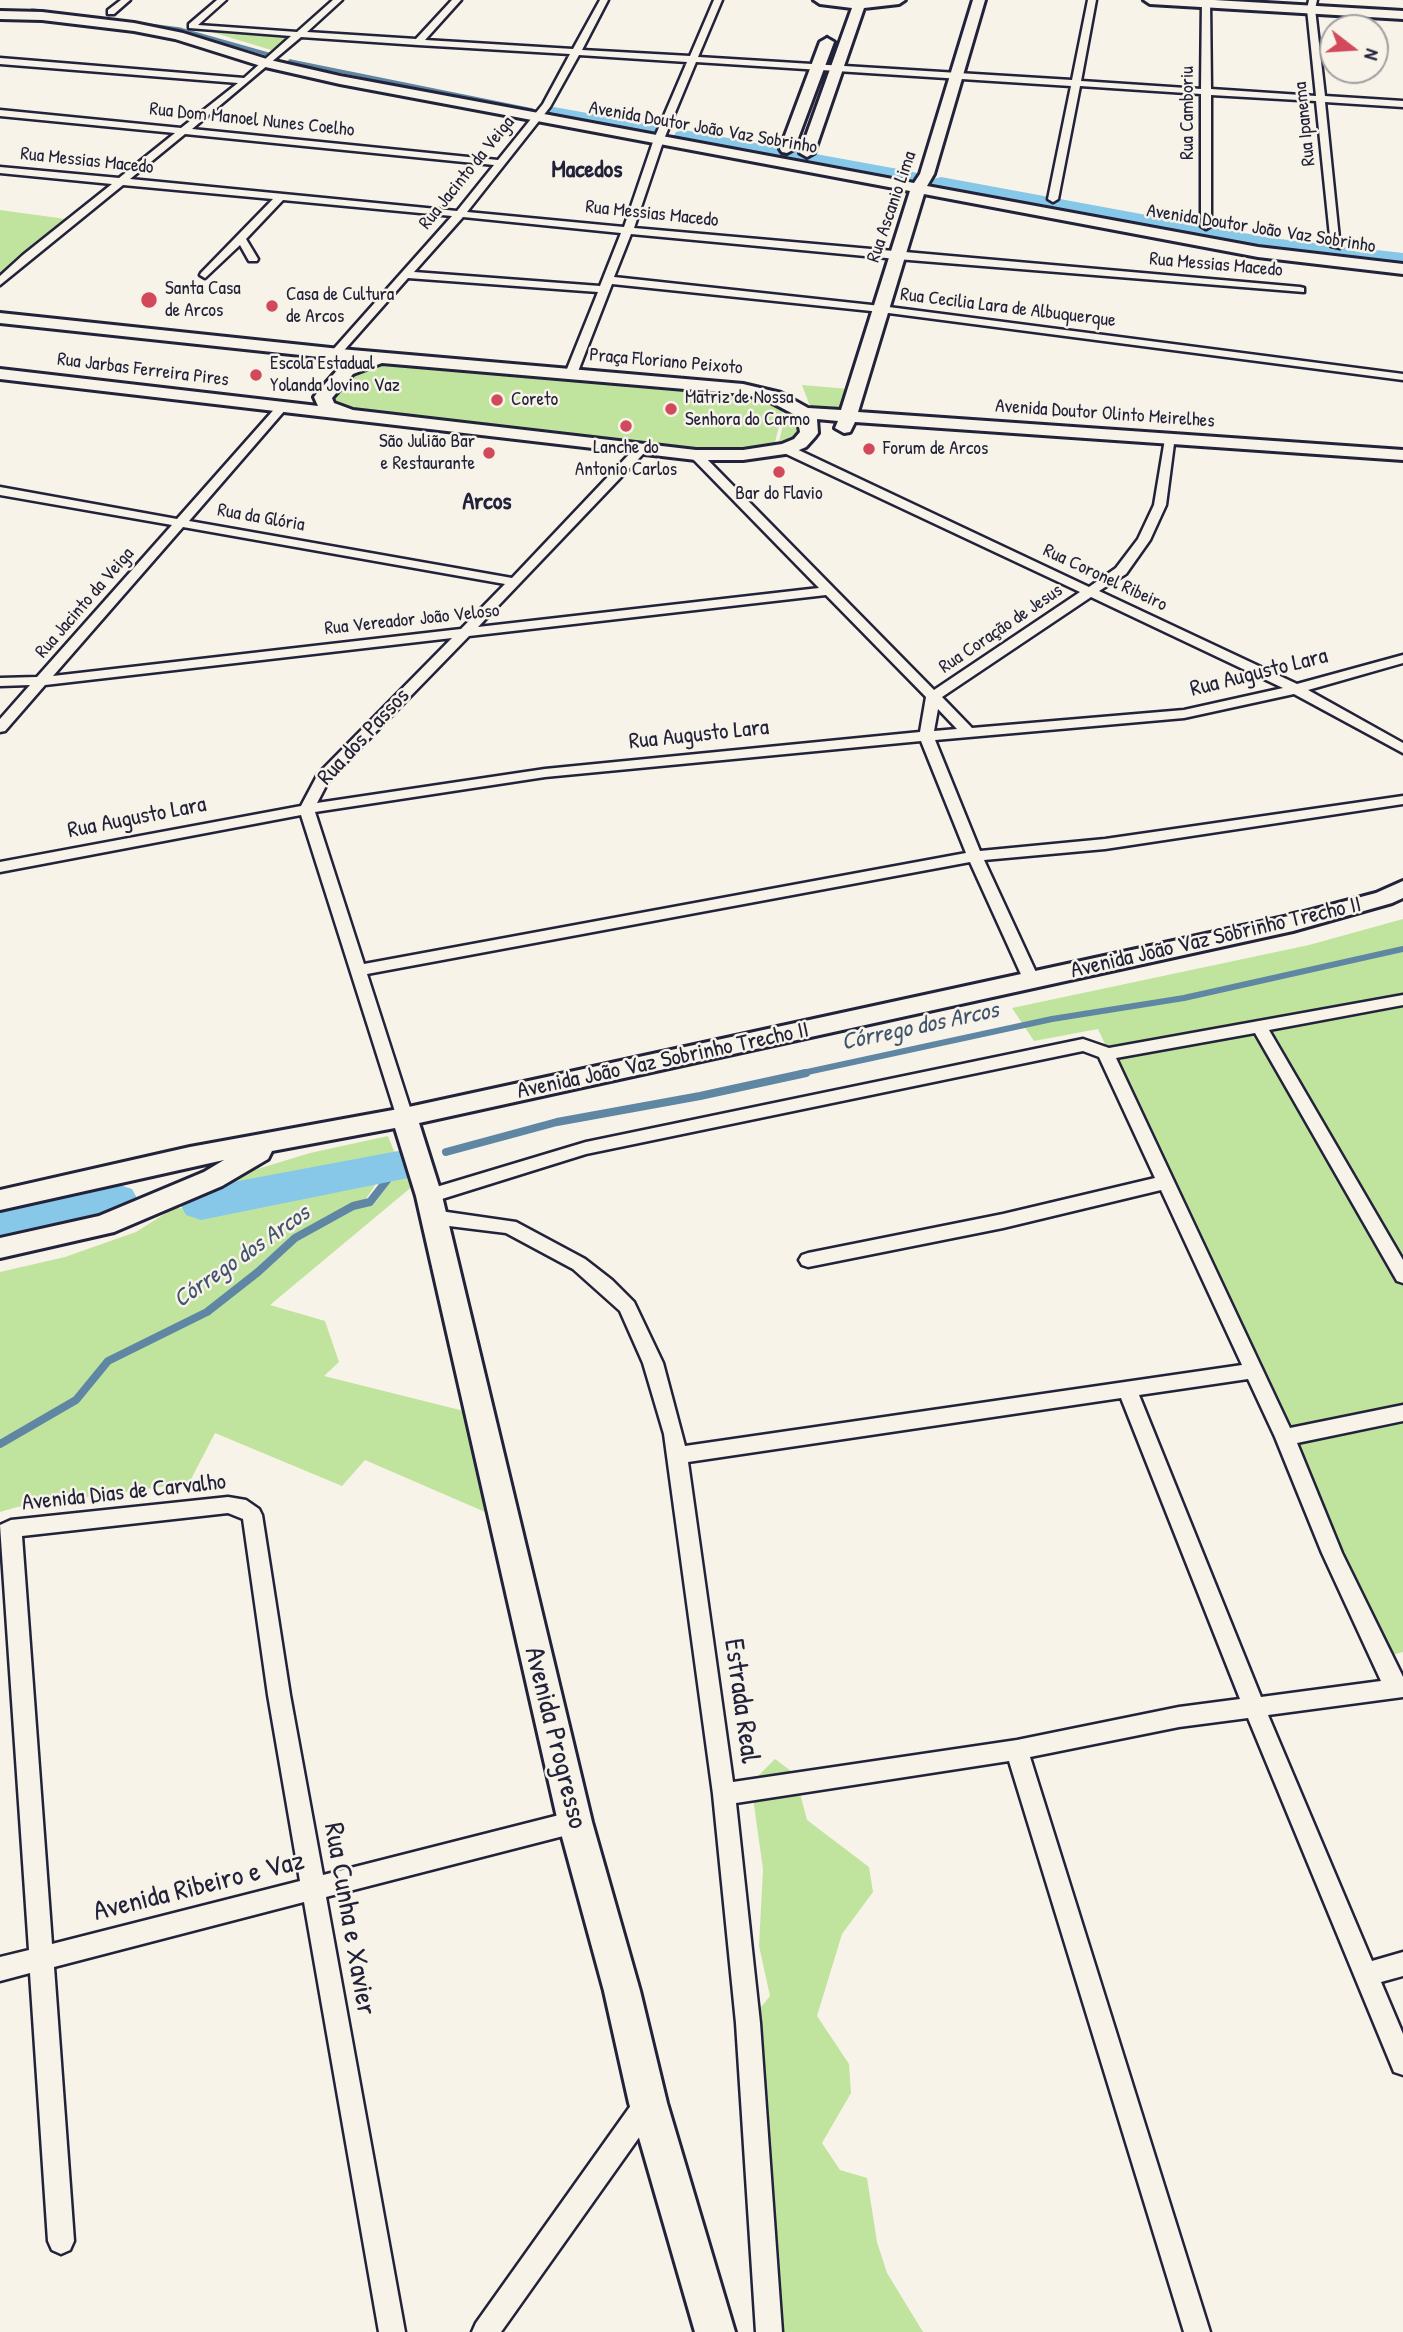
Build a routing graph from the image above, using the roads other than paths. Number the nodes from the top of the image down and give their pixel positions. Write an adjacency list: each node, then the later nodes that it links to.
1 (126, 0): 17 (street)
2 (222, 0): 21 (street)
3 (338, 0): 22 (street)
4 (457, 0): 23 (street)
5 (604, 0): 25 (street, Rua Jacinto da Veiga)
6 (718, 0): 26 (street)
7 (820, 0): 20 (street)
8 (899, 0): 15 (street)
9 (979, 0): 31 (street, Rua Ascanio Lima)
10 (1092, 0): 33 (street)
11 (1150, 0): 13 (street)
12 (1234, 0): 16 (street)
13 (1206, 2): 16 (street); 34 (street, Rua Camboriu)
14 (26, 5): 17 (street, Avenida Doutor João Vaz Sobrinho); 19 (street, Avenida Doutor João Vaz Sobrinho); 28 (street, Avenida Doutor João Vaz Sobrinho)
15 (859, 5): 20 (street); 30 (street)
16 (1313, 5): 18 (street); 35 (street, Rua Ipanema)
17 (111, 12): 21 (street, Avenida Doutor João Vaz Sobrinho)
18 (1403, 12)
19 (0, 15)
20 (837, 17): 29 (street)
21 (195, 27): 22 (street); 24 (street, Avenida Doutor João Vaz Sobrinho)
22 (299, 34): 23 (street); 24 (street)
23 (418, 42): 25 (street)
24 (278, 52): 28 (street); 37 (street, Avenida Doutor João Vaz Sobrinho)
25 (576, 53): 26 (street); 37 (street, Rua Jacinto da Veiga)
26 (692, 59): 29 (street); 41 (street)
27 (0, 61): 32 (street)
28 (266, 64): 32 (street); 39 (street, Avenida Doutor João Vaz Sobrinho)
29 (818, 67): 30 (street); 42 (street)
30 (837, 68): 31 (street); 43 (street)
31 (956, 76): 33 (street); 47 (street, Rua Ascanio Lima)
32 (246, 80): 40 (street)
33 (1076, 83): 34 (street); 50 (street)
34 (1206, 92): 35 (street); 53 (street, Rua Camboriu)
35 (1320, 99): 36 (street); 57 (street, Rua Ipanema)
36 (1403, 104)
37 (547, 105): 39 (street, Rua Jacinto da Veiga); 41 (street, Avenida Doutor João Vaz Sobrinho)
38 (0, 113): 40 (street, Rua Dom Manoel Nunes Coelho)
39 (537, 118): 41 (street, Avenida Doutor João Vaz Sobrinho); 45 (street, Rua Jacinto da Veiga)
40 (185, 131): 45 (street, Rua Dom Manoel Nunes Coelho); 48 (street)
41 (662, 133): 42 (street, Avenida Doutor João Vaz Sobrinho); 47 (street, Avenida Doutor João Vaz Sobrinho); 54 (street)
42 (787, 149): 43 (street, Avenida Doutor João Vaz Sobrinho)
43 (807, 153): 44 (street, Avenida Doutor João Vaz Sobrinho)
44 (847, 160)
45 (500, 163): 51 (street, Rua Jacinto da Veiga)
46 (0, 170): 48 (street, Rua Messias Macedo)
47 (920, 178): 50 (street, Avenida Doutor João Vaz Sobrinho); 59 (street, Rua Ascanio Lima); 61 (street, Avenida Doutor João Vaz Sobrinho)
48 (120, 183): 49 (street, Rua Messias Macedo); 64 (street)
49 (281, 197): 51 (street, Rua Messias Macedo); 55 (street)
50 (1053, 199): 52 (street, Avenida Doutor João Vaz Sobrinho)
51 (461, 213): 54 (street, Rua Messias Macedo); 63 (street, Rua Jacinto da Veiga)
52 (1168, 219)
53 (1205, 225)
54 (628, 229): 59 (street, Rua Messias Macedo); 65 (street)
55 (241, 239): 60 (street); 62 (street)
56 (1300, 241): 57 (street, Avenida Doutor João Vaz Sobrinho)
57 (1336, 246): 58 (street, Avenida Doutor João Vaz Sobrinho)
58 (1403, 253)
59 (897, 256): 66 (street, Rua Messias Macedo); 67 (street, Rua Ascanio Lima)
60 (253, 259)
61 (1403, 269)
62 (205, 275)
63 (406, 275): 65 (street, Rua Cecilia Lara de Albuquerque); 69 (street, Rua Jacinto da Veiga)
64 (0, 282)
65 (606, 284): 67 (street, Rua Cecilia Lara de Albuquerque); 72 (street)
66 (1300, 290)
67 (881, 309): 73 (street, Rua Cecilia Lara de Albuquerque); 77 (street, Rua Ascanio Lima)
68 (0, 318): 69 (street, Praça Floriano Peixoto)
69 (338, 354): 70 (street, Praça Floriano Peixoto); 74 (street)
70 (382, 358): 72 (street, Praça Floriano Peixoto); 75 (street)
71 (0, 374): 74 (street, Rua Jarbas Ferreira Pires)
72 (570, 374): 76 (street, Praça Floriano Peixoto)
73 (1403, 377)
74 (286, 408): 75 (street); 87 (street, Rua Jacinto da Veiga)
75 (348, 413): 81 (street)
76 (804, 413): 77 (street, Avenida Doutor Olinto Meirelhes); 78 (street)
77 (846, 423): 78 (street, Avenida Doutor Olinto Meirelhes); 79 (street, Avenida Doutor Olinto Meirelhes)
78 (809, 433): 80 (street)
79 (1170, 445): 84 (street, Avenida Doutor Olinto Meirelhes); 90 (street, Rua Coração de Jesus)
80 (786, 449): 82 (street); 90 (street, Rua Coronel Ribeiro)
81 (640, 450): 82 (street); 88 (street, Rua dos Passos)
82 (696, 455): 89 (street)
83 (1403, 455): 84 (street, Avenida Doutor Olinto Meirelhes)
84 (1354, 458): 85 (street, Avenida Doutor Olinto Meirelhes)
85 (1403, 467)
86 (0, 491): 87 (street, Rua da Glória)
87 (179, 523): 88 (street, Rua da Glória); 93 (street, Rua Jacinto da Veiga)
88 (515, 582): 91 (street, Rua dos Passos)
89 (828, 591): 91 (street, Rua Vereador João Veloso); 96 (street)
90 (1089, 592): 95 (street, Rua Coronel Ribeiro); 96 (street, Rua Coração de Jesus)
91 (464, 633): 93 (street, Rua Vereador João Veloso); 102 (street, Rua dos Passos)
92 (1403, 659): 95 (street, Rua Augusto Lara)
93 (44, 681): 94 (street, Rua Vereador João Veloso); 97 (street, Rua Jacinto da Veiga)
94 (0, 682)
95 (1296, 689): 98 (street, Rua Augusto Lara); 100 (street, Rua Coronel Ribeiro)
96 (933, 697): 98 (street); 99 (street, Rua Coração de Jesus)
97 (0, 729)
98 (968, 732): 99 (street, Rua Augusto Lara)
99 (926, 736): 102 (street, Rua Augusto Lara); 103 (street)
100 (1403, 749)
101 (1403, 800): 103 (street)
102 (307, 809): 104 (street, Rua Augusto Lara); 106 (street, Rua dos Passos)
103 (975, 856): 106 (street); 107 (street)
104 (0, 867)
105 (1403, 888): 107 (street, Avenida João Vaz Sobrinho Trecho II)
106 (360, 970): 111 (street, Rua dos Passos)
107 (1032, 981): 111 (street, Avenida João Vaz Sobrinho Trecho II)
108 (1403, 999): 109 (street)
109 (1259, 1026): 110 (street); 120 (street)
110 (1106, 1054): 114 (street); 115 (street)
111 (408, 1128): 112 (street, Avenida João Vaz Sobrinho Trecho II); 115 (street, Avenida Progresso)
112 (272, 1144): 113 (street, Avenida João Vaz Sobrinho Trecho II); 117 (street)
113 (135, 1170): 116 (street, Avenida João Vaz Sobrinho Trecho II); 117 (street)
114 (1165, 1182): 119 (street); 121 (street)
115 (429, 1198): 125 (street, Estrada Real); 132 (street, Avenida Progresso)
116 (0, 1200)
117 (145, 1209): 118 (street)
118 (0, 1248)
119 (808, 1260)
120 (1403, 1276)
121 (1252, 1371): 122 (street); 124 (street)
122 (1128, 1391): 125 (street); 129 (street)
123 (1403, 1413): 124 (street)
124 (1285, 1437): 128 (street)
125 (677, 1455): 131 (street, Estrada Real)
126 (252, 1515): 127 (street, Avenida Dias de Carvalho); 133 (street, Rua Cunha e Xavier)
127 (6, 1532): 134 (street)
128 (1399, 1688): 129 (street)
129 (1254, 1707): 130 (street); 137 (street)
130 (1017, 1750): 131 (street); 145 (street)
131 (724, 1794): 144 (street, Estrada Real)
132 (575, 1822): 133 (street, Avenida Ribeiro e Vaz); 139 (street, Avenida Progresso)
133 (313, 1889): 134 (street, Avenida Ribeiro e Vaz); 141 (street, Rua Cunha e Xavier)
134 (43, 1957): 136 (street, Avenida Ribeiro e Vaz); 140 (street)
135 (1403, 1964): 137 (street)
136 (0, 1969)
137 (1366, 1975): 138 (street)
138 (1403, 2063)
139 (648, 2103): 142 (street); 143 (street, Avenida Progresso)
140 (61, 2241)
141 (393, 2332)
142 (485, 2332)
143 (715, 2332)
144 (769, 2332)
145 (1197, 2332)

